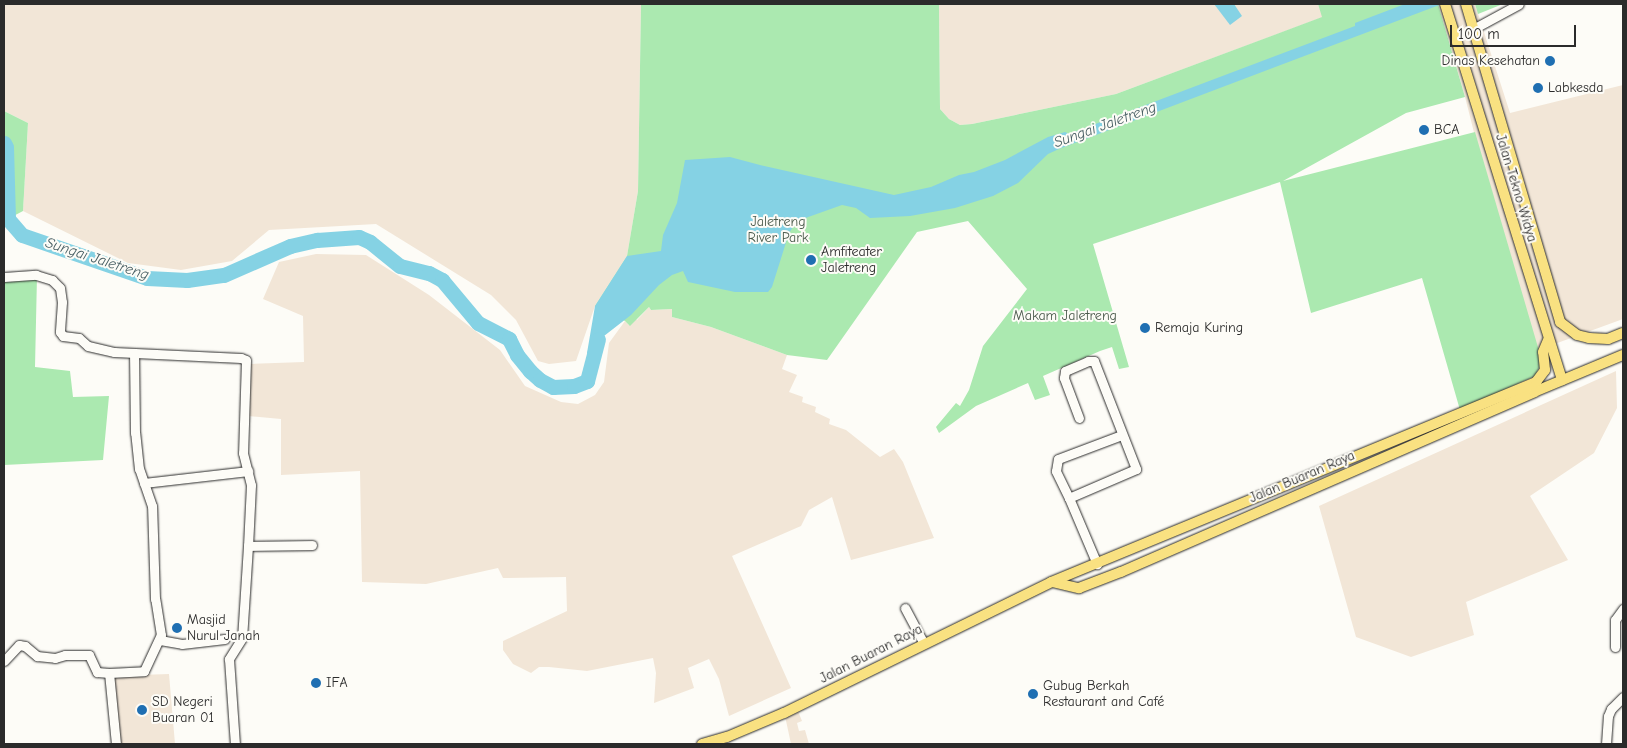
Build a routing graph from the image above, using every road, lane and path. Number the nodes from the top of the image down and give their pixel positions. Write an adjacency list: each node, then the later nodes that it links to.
1 (1445, 4): 7 (main road, Jalan Tekno Widya)
2 (1466, 4): 4 (main road, Jalan Tekno Widya)
3 (1519, 4): 4 (street)
4 (1474, 29): 6 (main road, Jalan Tekno Widya)
5 (4, 277): 8 (street)
6 (1623, 333)
7 (1548, 340): 10 (main road, Jalan Tekno Widya); 11 (main road, Jalan Buaran Raya)
8 (134, 353): 14 (street); 15 (street)
9 (1623, 355): 10 (main road, Jalan Buaran Raya)
10 (1562, 380): 11 (main road, Jalan Buaran Raya)
11 (1487, 407): 19 (main road, Jalan Buaran Raya); 20 (main road, Jalan Buaran Raya)
12 (1079, 418): 13 (street)
13 (1122, 435): 16 (street); 16 (street)
14 (248, 471): 15 (street); 18 (street)
15 (144, 483): 24 (street)
16 (1069, 498): 19 (street)
17 (312, 545): 18 (street)
18 (248, 546): 31 (street)
19 (1097, 564): 20 (main road, Jalan Buaran Raya)
20 (1050, 582): 25 (main road, Jalan Buaran Raya)
21 (905, 608): 25 (street)
22 (1623, 609): 26 (street)
23 (225, 639): 24 (street)
24 (160, 640): 28 (street)
25 (924, 643): 32 (main road, Jalan Buaran Raya)
26 (1615, 647)
27 (4, 661): 28 (street)
28 (109, 673): 30 (street)
29 (1623, 697): 33 (street)
30 (116, 744)
31 (235, 744)
32 (702, 744)
33 (1606, 744)

